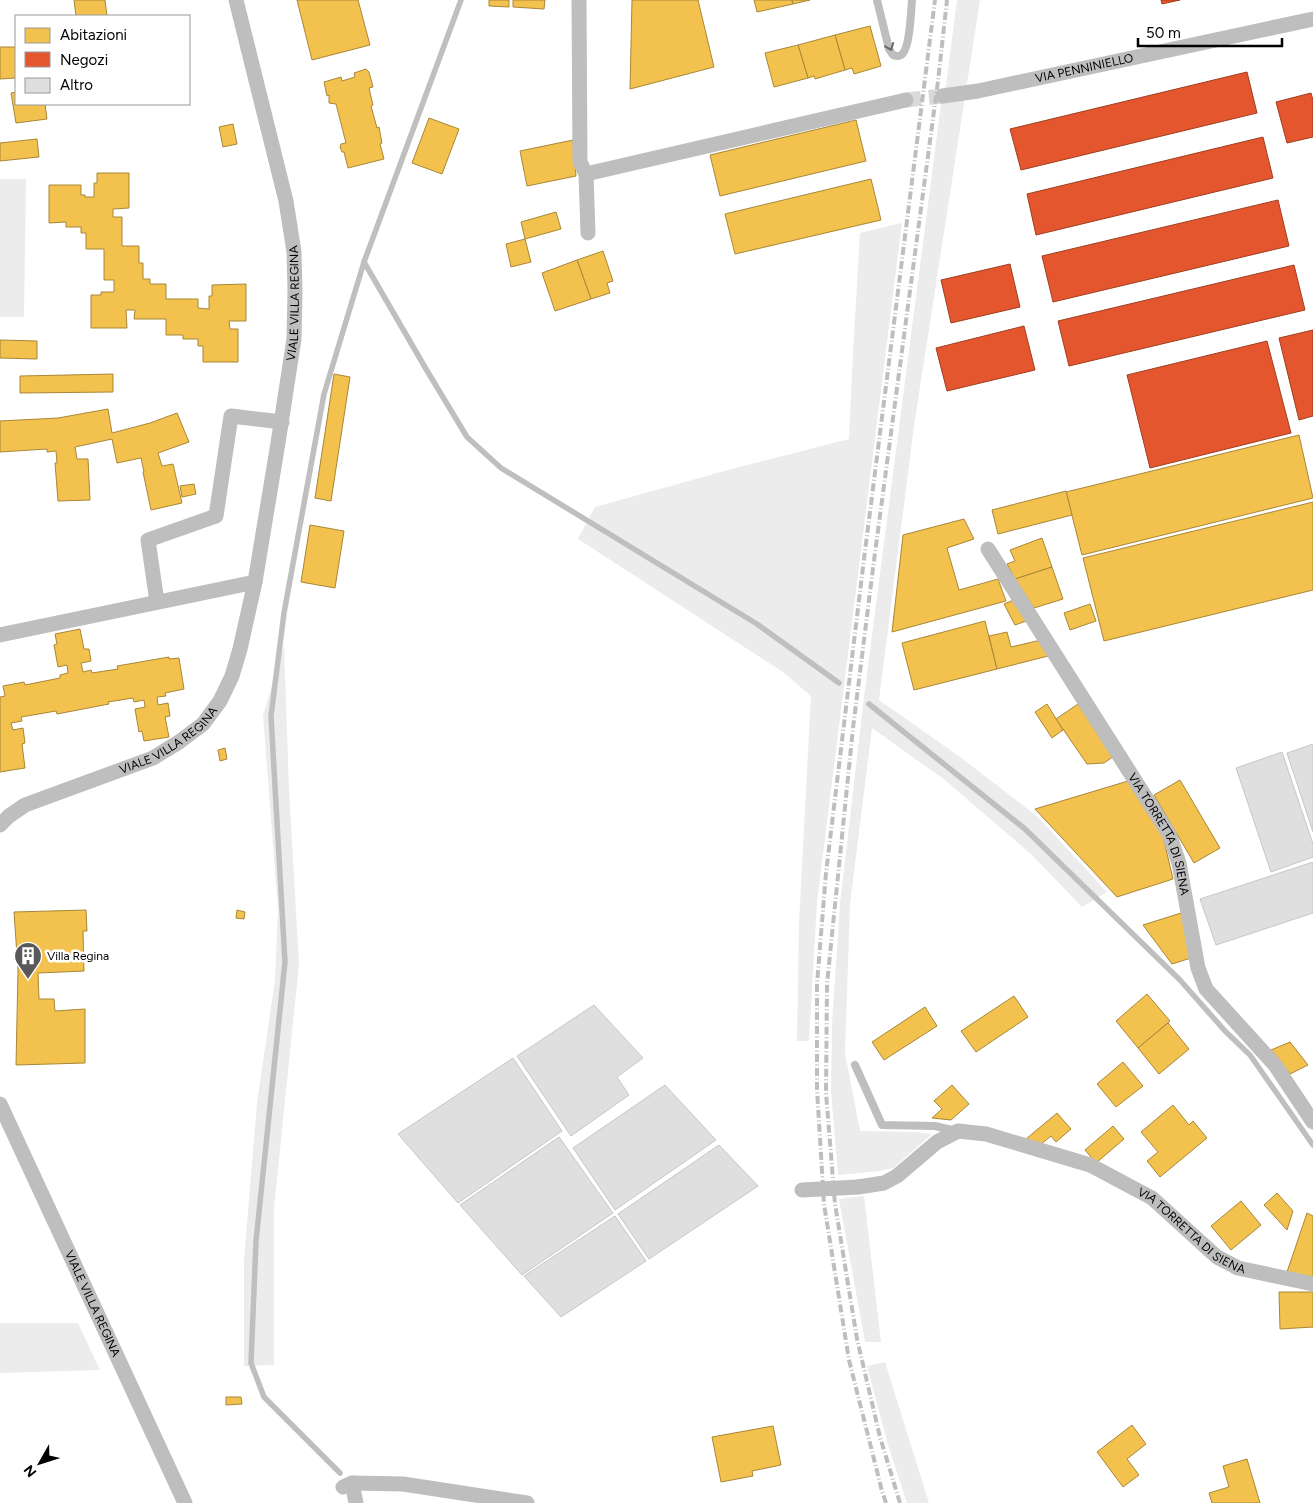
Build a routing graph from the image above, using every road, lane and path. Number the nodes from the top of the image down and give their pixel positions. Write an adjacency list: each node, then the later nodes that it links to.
1 (236, 0): 10 (street, VIALE VILLA REGINA)
2 (579, 0): 8 (street)
3 (877, 0): 4 (lane, one-way to 4)
4 (912, 0)
5 (1313, 19): 6 (street, VIA PENNINIELLO)
6 (943, 96)
7 (906, 100): 8 (street)
8 (586, 174): 9 (street)
9 (588, 233)
10 (282, 422): 12 (street, VIALE VILLA REGINA); 13 (street)
11 (988, 549): 18 (street, VIA TORRETTA DI SIENA)
12 (255, 582): 13 (street); 15 (street, VIALE VILLA REGINA)
13 (157, 602): 14 (street)
14 (0, 635)
15 (0, 826)
16 (855, 1065): 19 (lane)
17 (0, 1104): 22 (street, VIALE VILLA REGINA)
18 (1313, 1122)
19 (958, 1131): 20 (street, bridge); 21 (street, VIA TORRETTA DI SIENA)
20 (802, 1190)
21 (1313, 1284)
22 (185, 1503)
23 (356, 1503): 24 (street)
24 (527, 1503)

